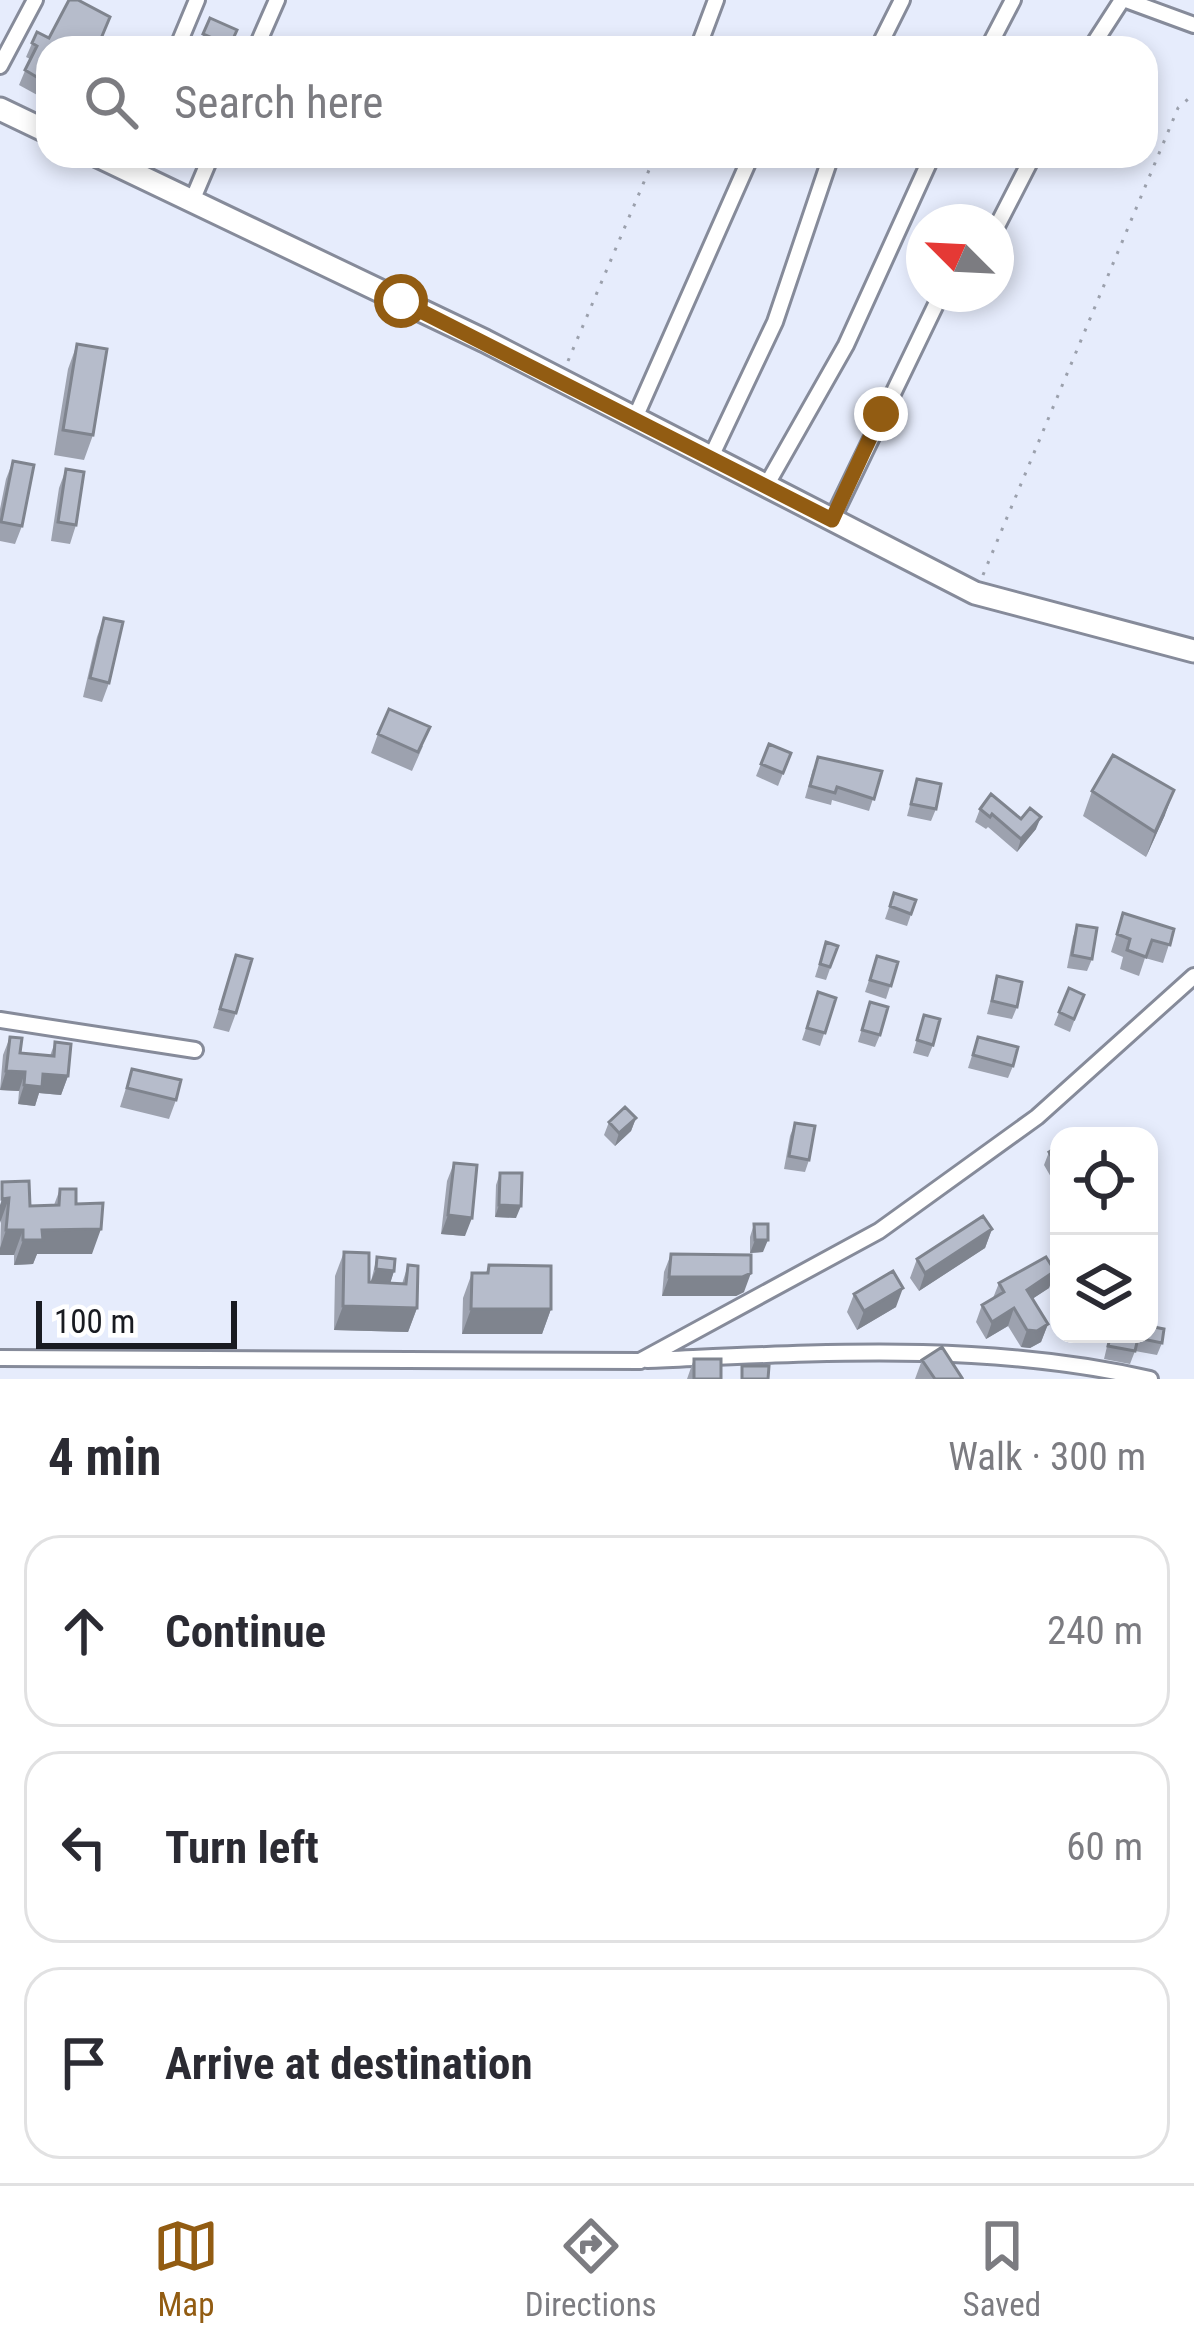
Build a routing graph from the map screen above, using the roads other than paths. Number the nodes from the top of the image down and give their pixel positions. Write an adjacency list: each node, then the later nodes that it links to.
1 (35, 0): 15 (street)
2 (197, 0): 9 (street)
3 (277, 0): 10 (street)
4 (716, 0): 11 (street)
5 (902, 0): 12 (street)
6 (1013, 0): 13 (street)
7 (1124, 0): 8 (street); 14 (street)
8 (1194, 25)
9 (183, 36)
10 (261, 36)
11 (702, 36)
12 (884, 36)
13 (994, 36)
14 (1099, 36)
15 (0, 66)
16 (0, 109): 17 (street)
17 (36, 126)
18 (138, 168): 24 (street)
19 (206, 168): 24 (street)
20 (746, 168): 27 (street)
21 (827, 168): 28 (street)
22 (927, 168): 29 (street)
23 (1027, 168): 25 (street)
24 (192, 201): 27 (street)
25 (1008, 204)
26 (932, 312): 30 (street)
27 (635, 418): 28 (street)
28 (711, 457): 29 (street)
29 (766, 486): 30 (street)
30 (832, 520): 31 (street)
31 (1194, 651)
32 (1194, 976): 36 (street)
33 (0, 1020): 34 (street)
34 (195, 1049)
35 (0, 1358): 36 (street)
36 (640, 1360): 37 (street)
37 (1150, 1379)

